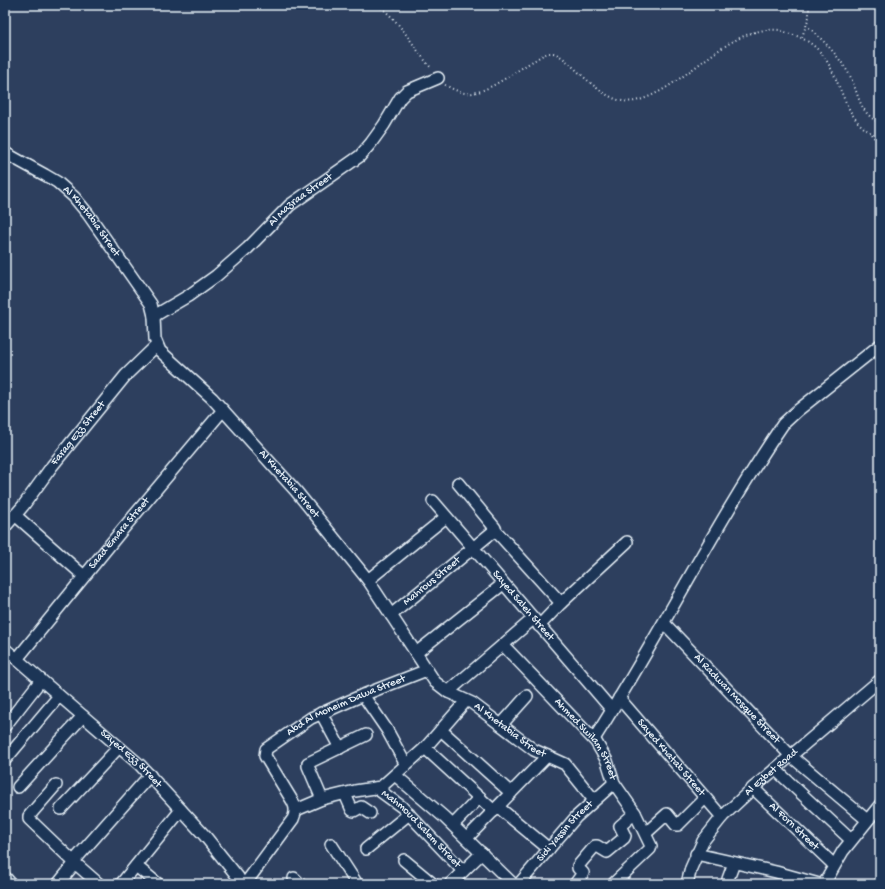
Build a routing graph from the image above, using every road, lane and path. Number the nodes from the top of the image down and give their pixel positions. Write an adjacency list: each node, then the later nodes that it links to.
1 (378, 5): 5 (path)
2 (809, 5): 3 (path)
3 (806, 25): 4 (path); 6 (path)
4 (802, 37): 5 (path); 7 (path)
5 (438, 78): 11 (street, Al Mazraa Street)
6 (880, 123)
7 (870, 133): 8 (path); 9 (path)
8 (880, 137)
9 (880, 145)
10 (5, 153): 11 (street, Al Khetabia Street)
11 (154, 316): 12 (street, Al Khetabia Street)
12 (157, 345): 14 (street, Al Khetabia Street); 17 (street, Farag Ezz Street)
13 (880, 345): 29 (street)
14 (223, 410): 23 (street, Saad Emara Street); 24 (street, Al Khetabia Street)
15 (458, 483): 20 (street)
16 (433, 501): 18 (street, Sayed Saleh Street)
17 (15, 515): 19 (street, Farag Ezz Street); 23 (street)
18 (446, 517): 22 (street, Sayed Saleh Street); 24 (street)
19 (5, 527)
20 (495, 530): 22 (street, Mahrous Street); 26 (street)
21 (627, 542): 26 (street)
22 (473, 549): 25 (street, Sayed Saleh Street); 27 (street, Mahrous Street)
23 (84, 576): 32 (street, Saad Emara Street)
24 (368, 580): 27 (street, Al Khetabia Street)
25 (503, 584): 28 (street, Sayed Saleh Street); 31 (street)
26 (561, 603): 28 (street)
27 (391, 615): 31 (street, Al Khetabia Street)
28 (536, 622): 30 (street); 42 (street, Sayed Saleh Street)
29 (664, 623): 40 (street); 54 (street, Al Radwan Mosque Street)
30 (503, 645): 36 (street); 49 (street, Ahmed Swilam Street)
31 (416, 653): 33 (street, Al Khetabia Street)
32 (9, 655): 34 (street, Sayed Ezz Street)
33 (427, 670): 36 (street, Al Khetabia Street); 37 (street, Abd Al Moneim Dawa Street)
34 (41, 680): 38 (street, Sayed Ezz Street); 46 (street)
35 (880, 680): 54 (street, Al Ezbet Road)
36 (448, 692): 41 (street, Al Khetabia Street)
37 (363, 695): 43 (street, Abd Al Moneim Dawa Street); 56 (street)
38 (59, 696): 44 (street, Sayed Ezz Street); 55 (street)
39 (527, 696): 45 (street)
40 (619, 698): 42 (street); 68 (street, Sayed Khatab Street)
41 (466, 701): 45 (street, Al Khetabia Street); 47 (street)
42 (612, 710): 49 (street)
43 (321, 713): 51 (street); 75 (street, Abd Al Moneim Dawa Street)
44 (83, 716): 50 (street, Sayed Ezz Street); 62 (street)
45 (501, 725): 53 (street, Al Khetabia Street)
46 (5, 726)
47 (441, 730): 52 (street); 65 (street)
48 (366, 735): 51 (street)
49 (594, 739): 60 (street, Ahmed Swilam Street)
50 (119, 747): 58 (street, Sayed Ezz Street); 72 (street)
51 (340, 748): 69 (street)
52 (425, 748): 56 (street); 67 (street)
53 (547, 756): 65 (street); 70 (street, Al Khetabia Street)
54 (791, 756): 57 (street, Al Ezbet Road); 80 (street, Al Radwan Mosque Street)
55 (5, 760)
56 (406, 765): 59 (street)
57 (775, 769): 64 (street, Al Ezbet Road); 84 (street)
58 (150, 775): 74 (street, Sayed Ezz Street); 91 (street)
59 (395, 775): 63 (street); 81 (street)
60 (614, 782): 70 (street, Sidi Yassin Street); 77 (street, Ahmed Swilam Street)
61 (56, 785): 91 (street)
62 (18, 787)
63 (376, 788): 66 (street); 78 (street, Mahmoud Salem Street)
64 (753, 788): 79 (street, Al Ezbet Road); 93 (street, Al Forn Street)
65 (512, 793): 73 (street)
66 (345, 794): 69 (street); 76 (street)
67 (480, 797): 73 (street); 81 (street)
68 (705, 798): 79 (street, Sayed Khatab Street); 82 (street)
69 (322, 799): 75 (street)
70 (594, 800): 87 (street, Sidi Yassin Street)
71 (880, 805): 80 (street)
72 (62, 809)
73 (496, 809): 83 (street); 87 (street)
74 (181, 810): 94 (street); 102 (street, Sayed Ezz Street)
75 (296, 810): 102 (street)
76 (370, 813)
77 (635, 813): 82 (street, Ahmed Swilam Street); 108 (street)
78 (409, 814): 86 (street); 95 (street, Mahmoud Salem Street)
79 (722, 817): 89 (street, Al Ezbet Road)
80 (867, 820): 84 (street)
81 (453, 825): 83 (street)
82 (646, 833): 109 (street, Ahmed Swilam Street)
83 (468, 838): 88 (street)
84 (851, 840): 93 (street)
85 (331, 844): 103 (street)
86 (366, 849)
87 (549, 849): 107 (street, Sidi Yassin Street)
88 (482, 853): 95 (street); 106 (street)
89 (696, 854): 92 (street); 110 (street, Al Ezbet Road)
90 (404, 860): 104 (street)
91 (74, 862): 98 (street); 99 (street)
92 (734, 863): 111 (street); 112 (street)
93 (834, 865): 112 (street)
94 (136, 866): 100 (street); 101 (street)
95 (463, 871): 105 (street)
96 (5, 877): 97 (street)
97 (11, 884)
98 (58, 884)
99 (99, 884)
100 (121, 884)
101 (158, 884)
102 (242, 884)
103 (356, 884)
104 (433, 884)
105 (450, 884)
106 (513, 884)
107 (519, 884)
108 (575, 884)
109 (613, 884)
110 (687, 884)
111 (730, 884)
112 (823, 884)

